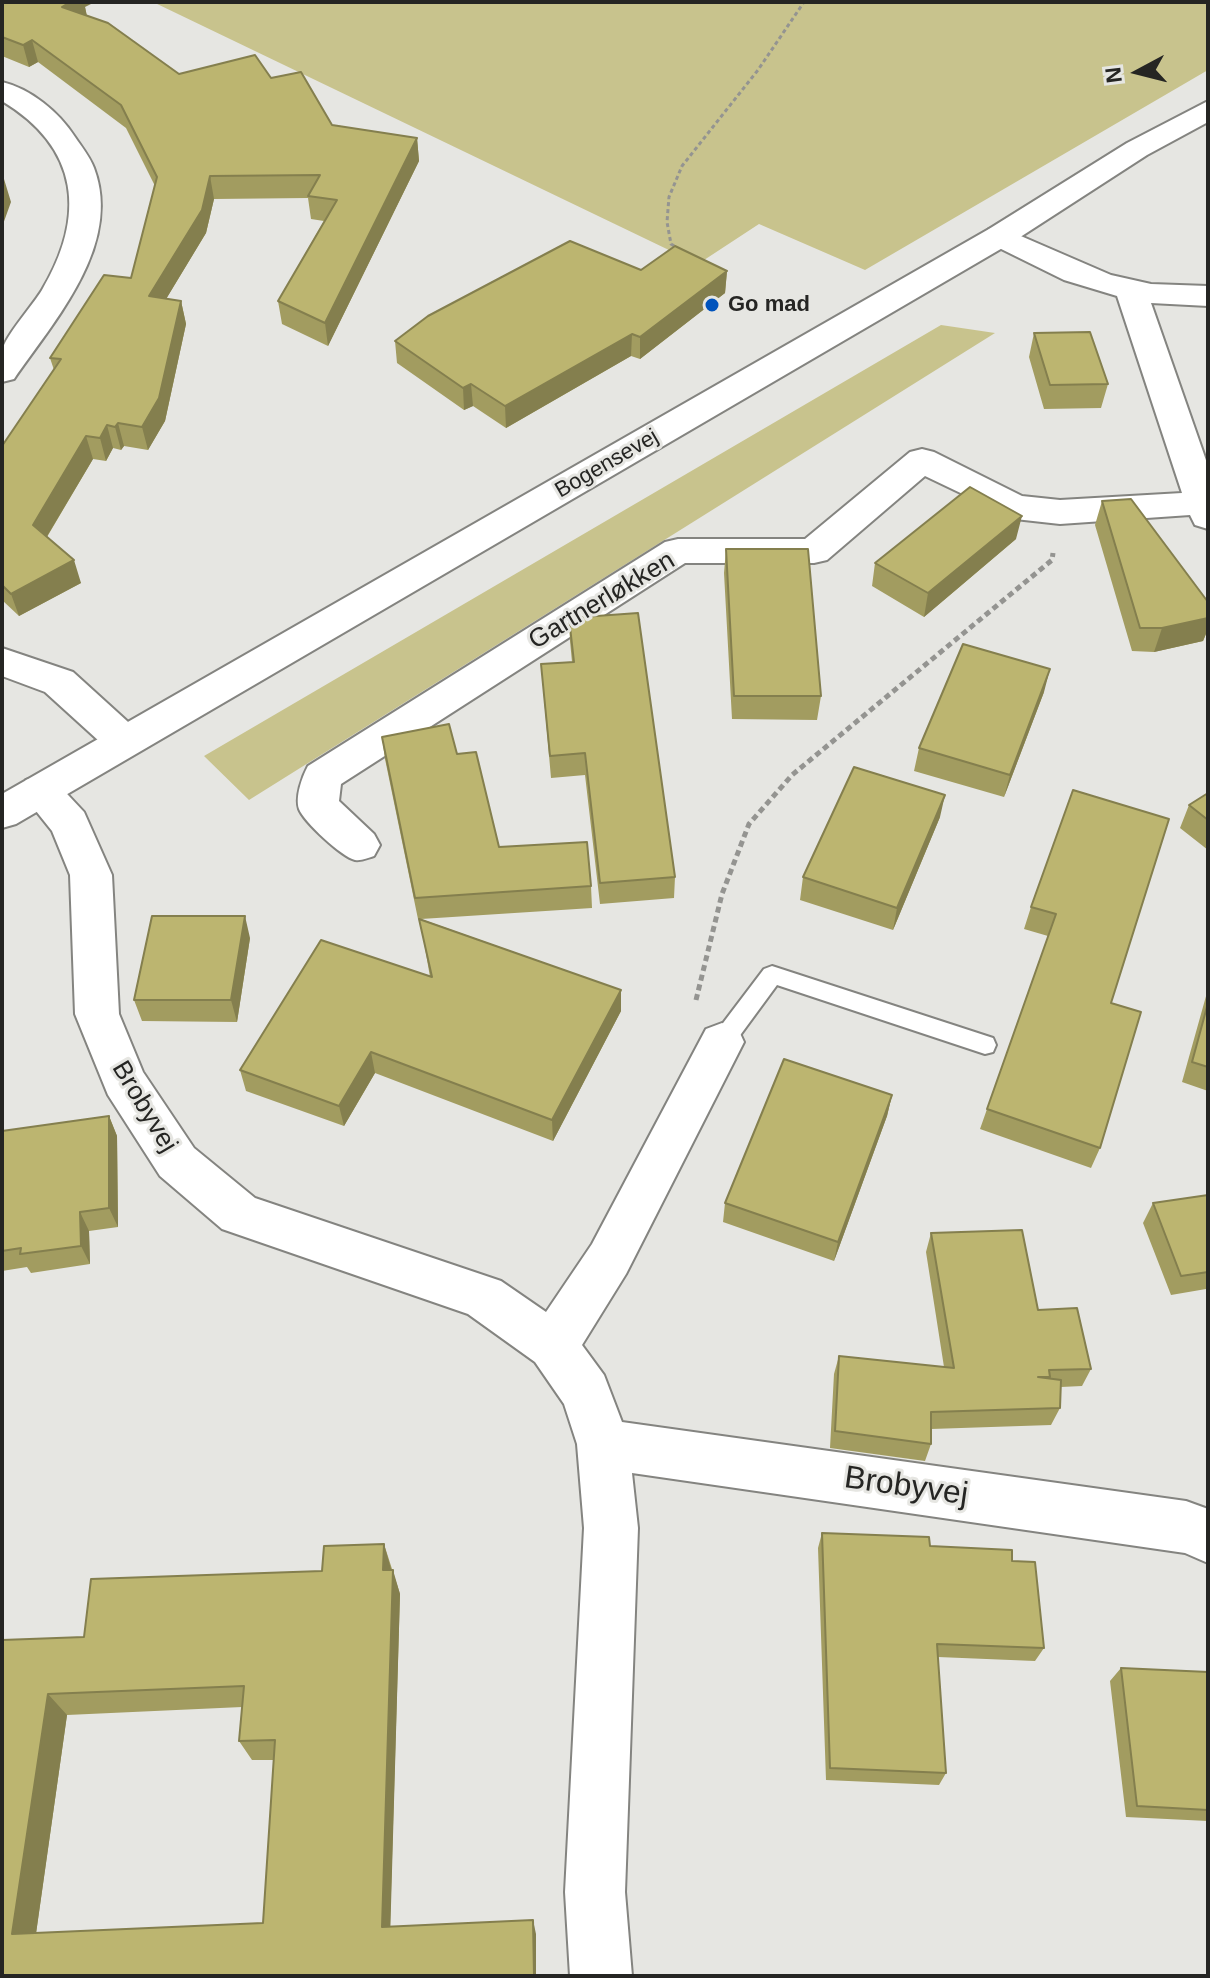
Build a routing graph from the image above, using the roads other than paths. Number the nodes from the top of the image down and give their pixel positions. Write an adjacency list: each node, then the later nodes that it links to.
1 (2, 90): 6 (street)
2 (1208, 110): 3 (street, Bogensevej)
3 (1000, 236): 4 (street); 9 (street, Bogensevej)
4 (1132, 293): 5 (street); 7 (street)
5 (1208, 296)
6 (2, 372)
7 (1204, 510): 11 (street, Gartnerløkken)
8 (2, 661): 9 (street)
9 (124, 741): 10 (street, Bogensevej)
10 (21, 802): 14 (street, Brobyvej)
11 (359, 845)
12 (722, 1042): 13 (lane); 14 (street)
13 (985, 1045)
14 (553, 1346): 15 (street, Brobyvej)
15 (603, 1444): 16 (street, Brobyvej); 17 (street, Brobyvej)
16 (1208, 1536)
17 (601, 1976)

